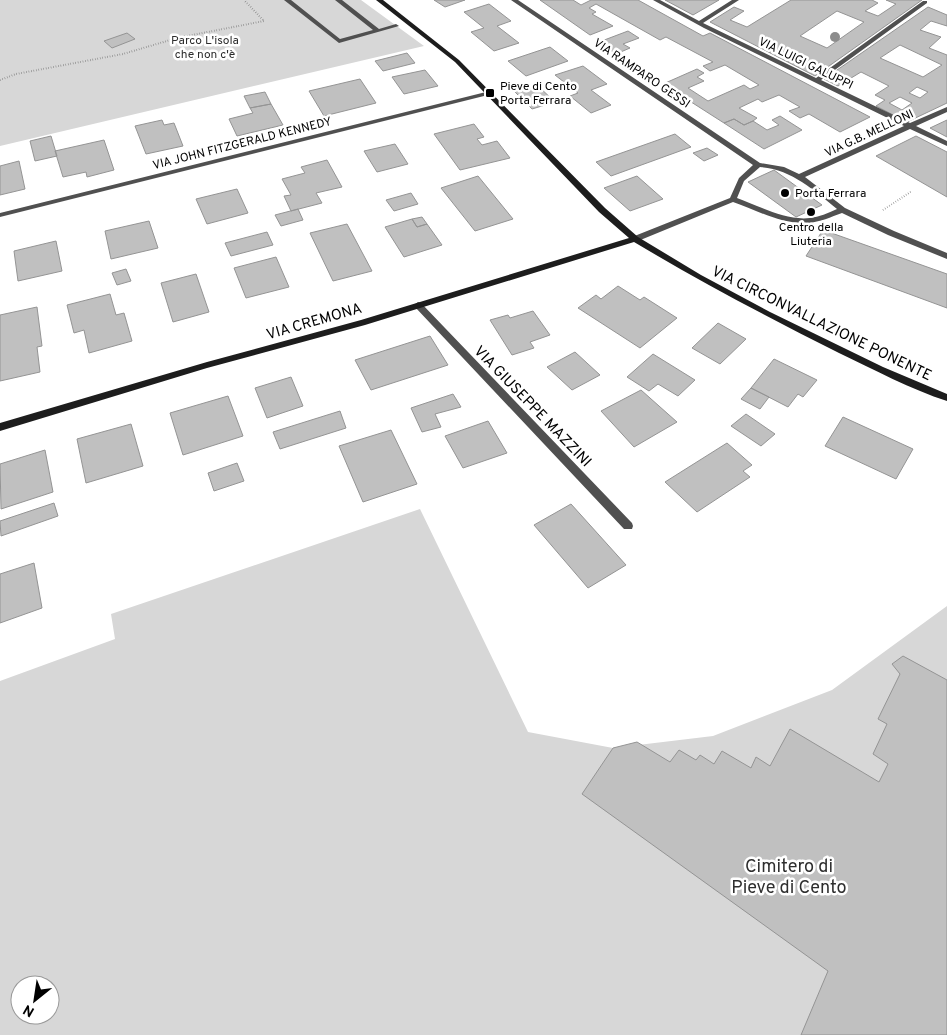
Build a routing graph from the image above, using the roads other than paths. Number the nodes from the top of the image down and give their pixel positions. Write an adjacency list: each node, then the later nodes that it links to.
1 (287, 0): 10 (street)
2 (338, 0): 10 (street)
3 (379, 0): 12 (main road, VIA CIRCONVALLAZIONE PONENTE)
4 (514, 0): 16 (street, VIA RAMPARO GESSI)
5 (656, 0): 8 (street, VIA LUIGI GALUPPI)
6 (736, 0): 8 (street)
7 (925, 2): 11 (street)
8 (699, 23): 11 (street, VIA LUIGI GALUPPI)
9 (396, 26): 10 (street)
10 (378, 31)
11 (816, 81): 14 (street, VIA LUIGI GALUPPI)
12 (490, 93): 20 (street, VIA JOHN FITZGERALD KENNEDY); 21 (main road, VIA CIRCONVALLAZIONE PONENTE)
13 (947, 109): 14 (street, VIA G.B. MELLONI)
14 (912, 126): 15 (street, VIA LUIGI GALUPPI); 17 (street, VIA G.B. MELLONI)
15 (947, 144)
16 (758, 165): 17 (street); 18 (street)
17 (799, 177): 19 (street)
18 (733, 199): 19 (street); 21 (street)
19 (842, 210): 22 (street)
20 (0, 215)
21 (635, 239): 23 (main road, VIA CREMONA); 24 (main road, VIA CIRCONVALLAZIONE PONENTE)
22 (947, 256)
23 (418, 305): 25 (main road, VIA CREMONA); 26 (street, VIA GIUSEPPE MAZZINI)
24 (947, 398)
25 (0, 427)
26 (628, 526)

